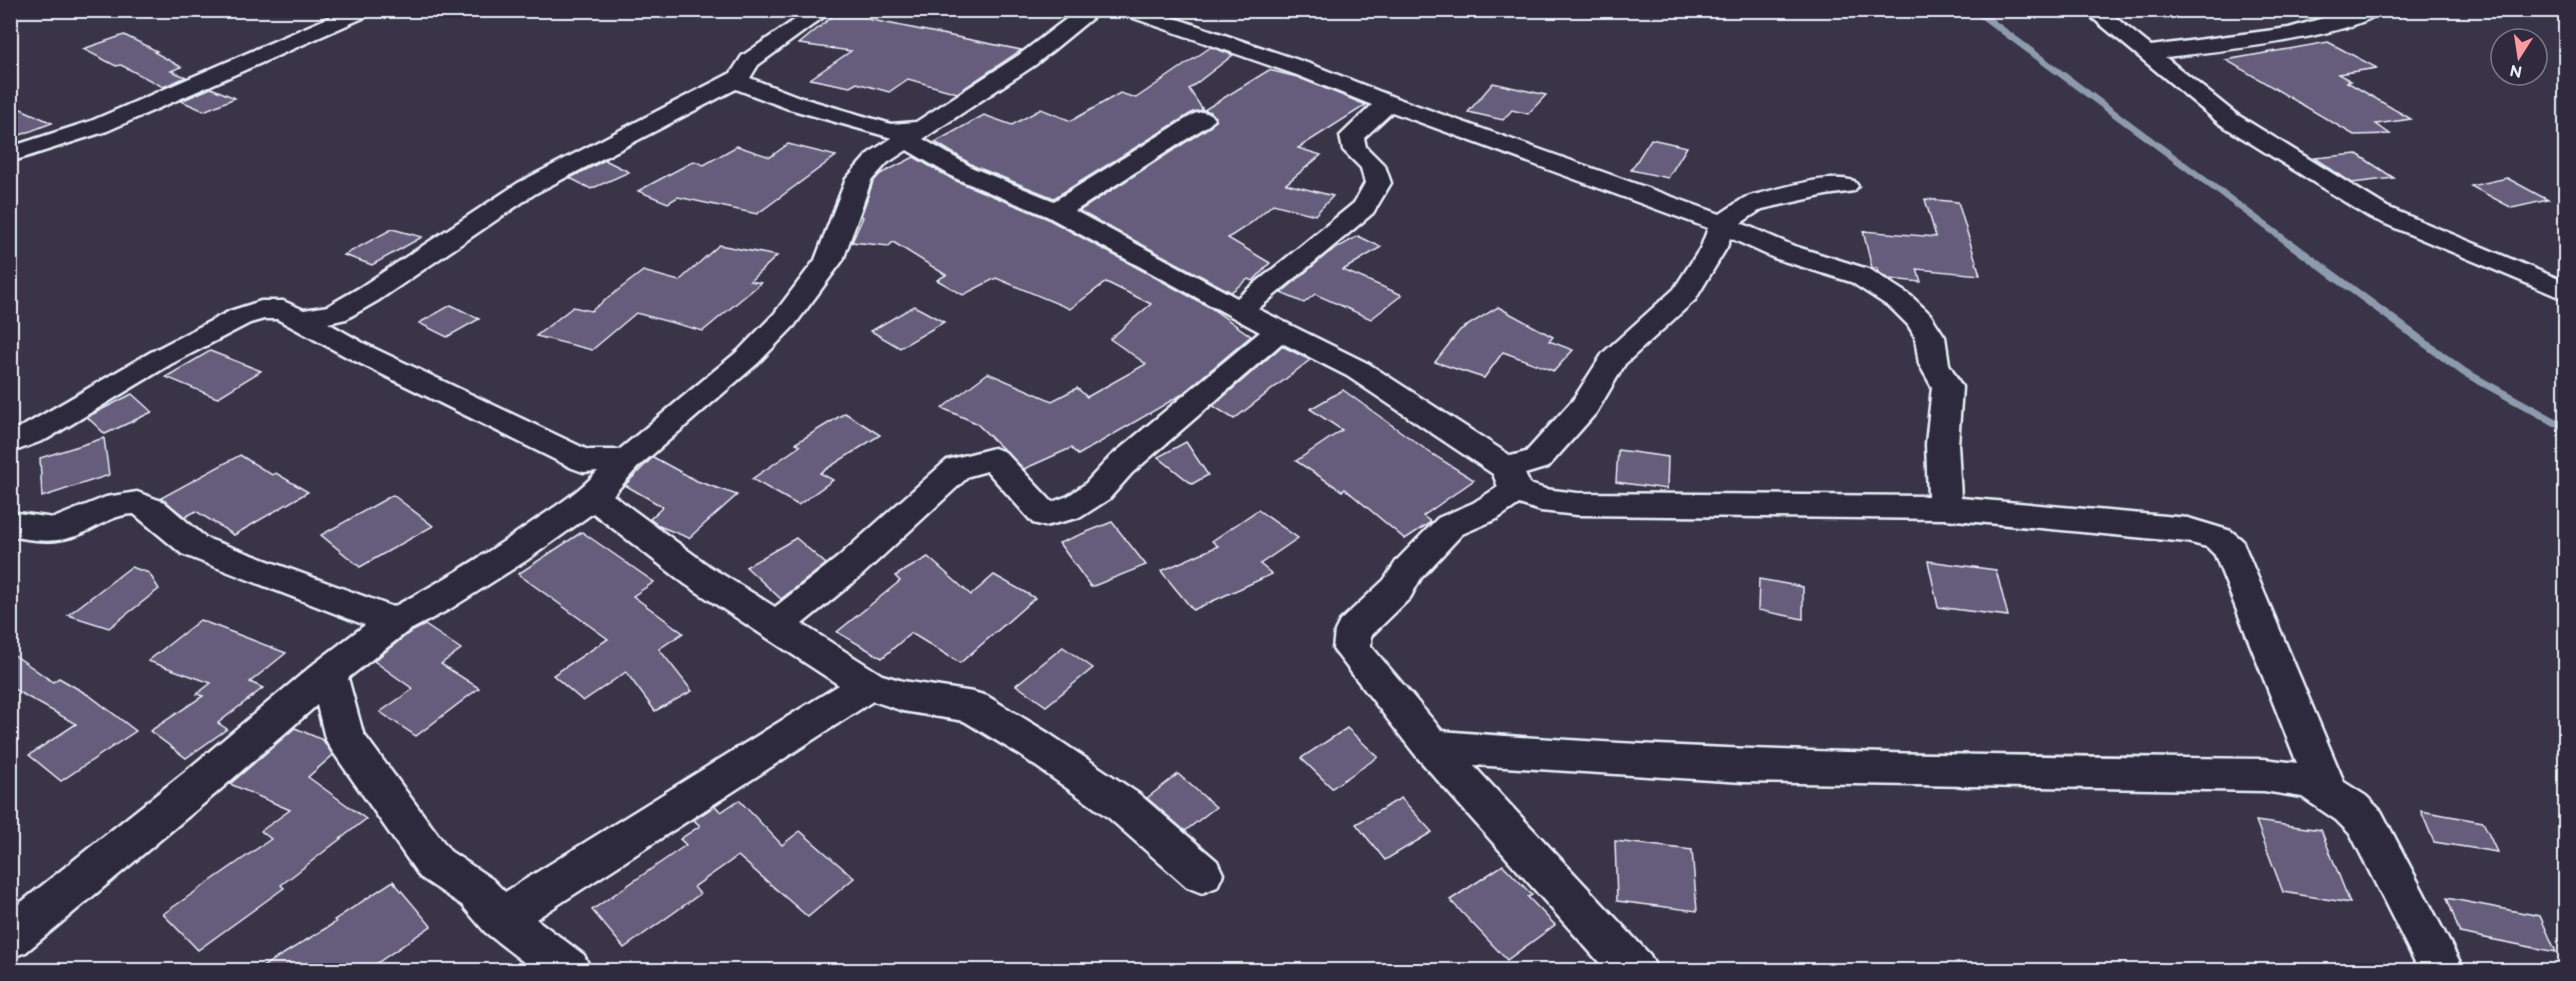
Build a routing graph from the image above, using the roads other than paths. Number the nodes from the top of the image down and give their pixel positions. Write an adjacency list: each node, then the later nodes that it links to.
1 (365, 10): 12 (street)
2 (823, 10): 8 (street)
3 (1092, 10): 11 (street)
4 (1129, 10): 9 (street)
5 (2093, 10): 7 (street)
6 (2370, 10): 7 (street)
7 (2145, 53): 16 (street)
8 (739, 78): 11 (street); 18 (street)
9 (1388, 104): 15 (street); 17 (street)
10 (1202, 119): 14 (street)
11 (913, 134): 14 (street); 21 (street)
12 (10, 154)
13 (1845, 186): 15 (street)
14 (1056, 211): 17 (street)
15 (1722, 224): 22 (street); 24 (street)
16 (2565, 292)
17 (1239, 310): 19 (street)
18 (321, 321): 20 (street); 21 (street)
19 (1279, 330): 22 (street); 27 (street)
20 (10, 443)
21 (627, 460): 23 (street)
22 (1511, 479): 24 (street); 30 (street)
23 (593, 497): 26 (street); 27 (street)
24 (1945, 508): 31 (street)
25 (10, 524): 26 (street)
26 (395, 622): 28 (street)
27 (777, 625): 29 (street)
28 (328, 673): 33 (street); 34 (street)
29 (869, 685): 32 (street); 33 (street)
30 (1431, 746): 31 (street); 36 (street)
31 (2309, 780): 37 (street)
32 (1202, 874)
33 (501, 918): 35 (street)
34 (10, 938)
35 (568, 970)
36 (1634, 970)
37 (2442, 970)

